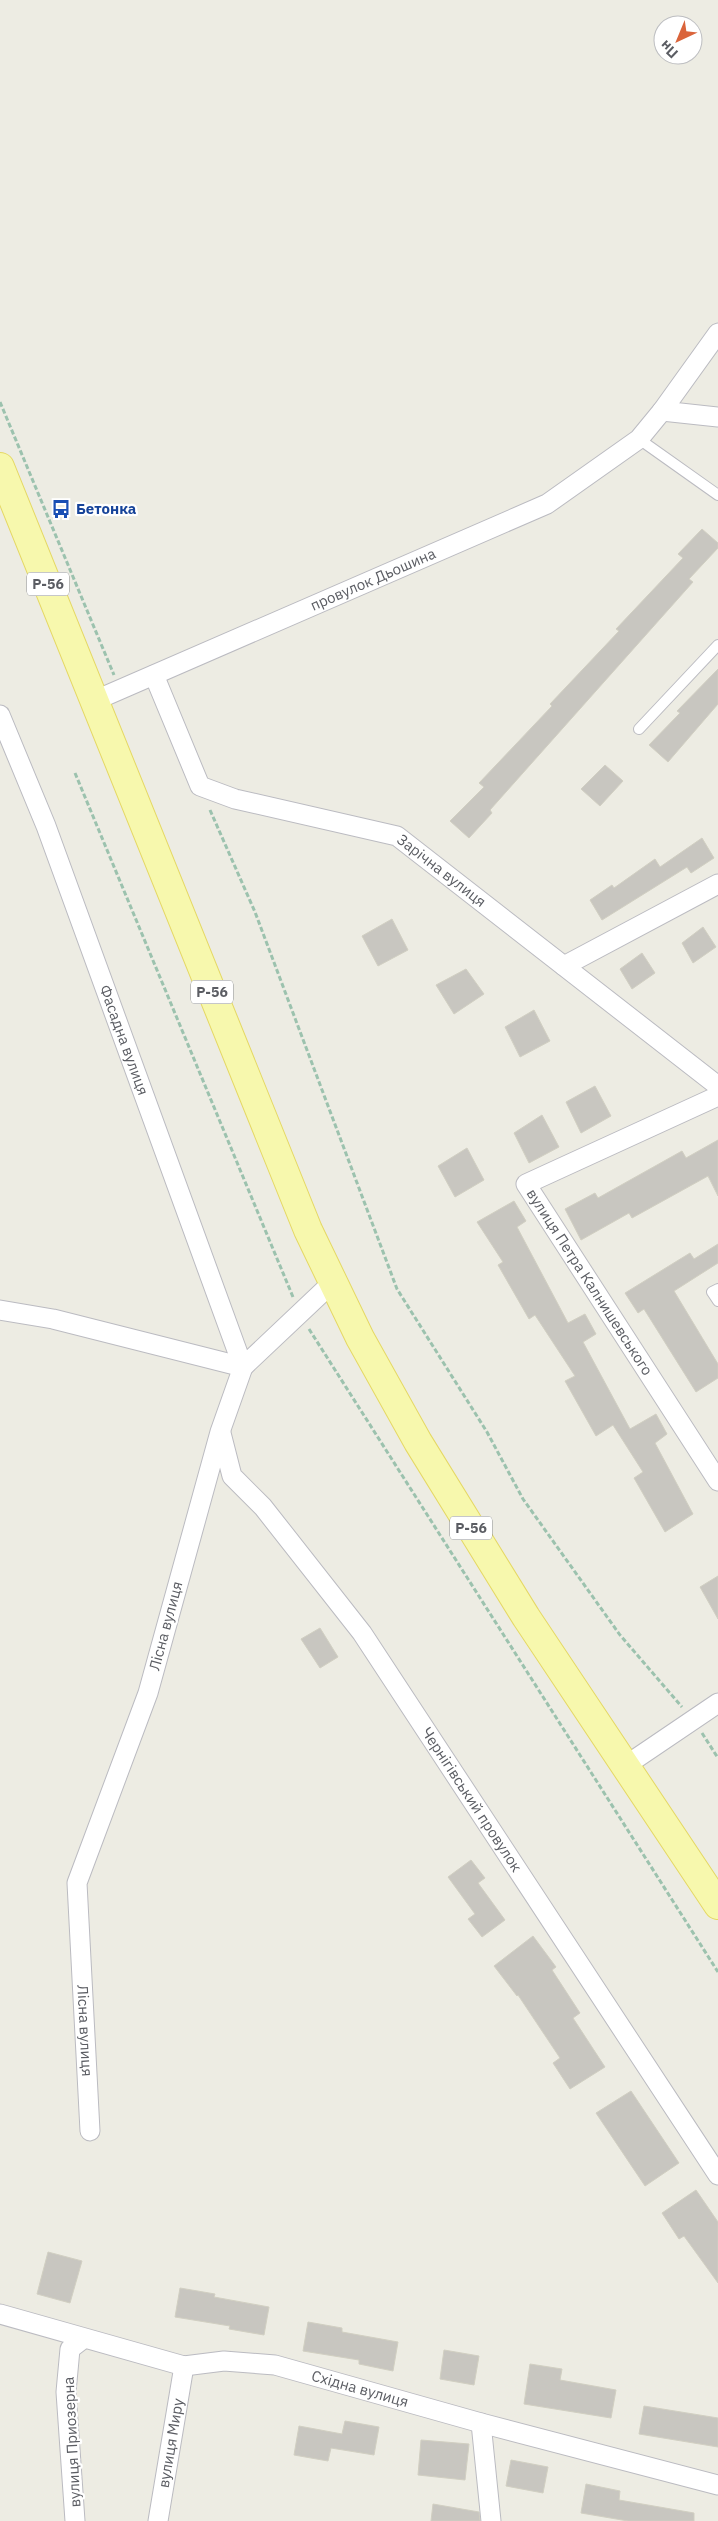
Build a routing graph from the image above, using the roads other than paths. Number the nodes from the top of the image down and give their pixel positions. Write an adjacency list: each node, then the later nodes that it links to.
1 (718, 333): 2 (street, провулок Дьошина)
2 (662, 411): 3 (street); 4 (street, провулок Дьошина)
3 (718, 417)
4 (639, 439): 6 (lane); 8 (street, провулок Дьошина)
5 (0, 467): 9 (main road, Р-56)
6 (718, 495)
7 (718, 645): 11 (lane)
8 (154, 675): 9 (street, провулок Дьошина); 13 (street, Зарічна вулиця)
9 (96, 700): 16 (main road, Р-56)
10 (0, 715): 20 (street, Фасадна вулиця)
11 (639, 730)
12 (718, 884): 13 (street)
13 (564, 966): 14 (street, Зарічна вулиця)
14 (718, 1086)
15 (718, 1096): 22 (street, вулиця Петра Калнишевського)
16 (333, 1282): 20 (street); 24 (main road, Р-56)
17 (718, 1289): 18 (lane)
18 (718, 1300)
19 (0, 1310): 20 (street)
20 (243, 1367): 21 (street, Лісна вулиця)
21 (220, 1432): 26 (street, Лісна вулиця); 27 (street, Чернігівський провулок)
22 (718, 1481)
23 (718, 1702): 24 (street)
24 (625, 1766): 25 (main road, Р-56)
25 (718, 1905)
26 (90, 2131)
27 (718, 2175)
28 (0, 2314): 29 (street, Східна вулиця)
29 (84, 2339): 30 (street, Східна вулиця); 33 (street, вулиця Приозерна)
30 (184, 2366): 31 (street, Східна вулиця); 34 (street, вулиця Миру)
31 (481, 2423): 32 (street, Східна вулиця); 35 (street)
32 (718, 2485)
33 (75, 2521)
34 (158, 2521)
35 (491, 2521)

